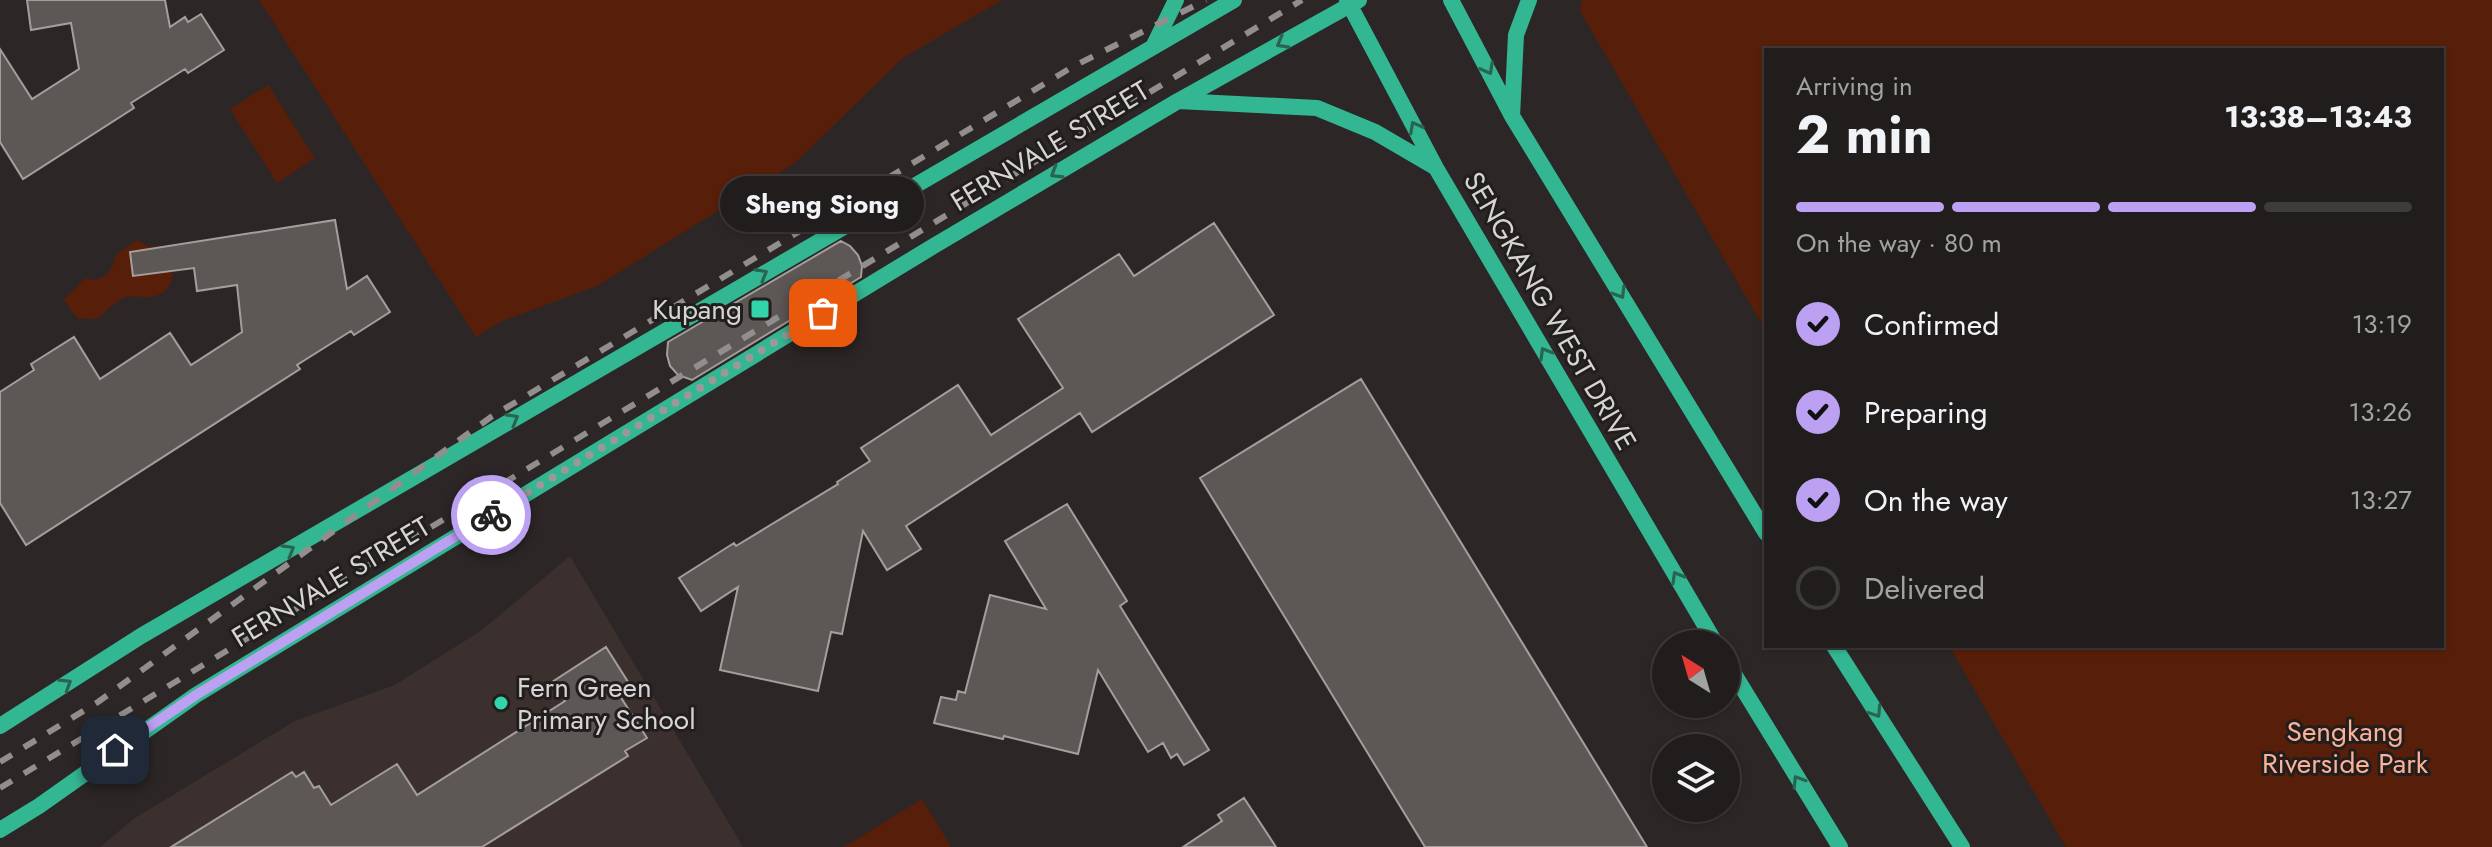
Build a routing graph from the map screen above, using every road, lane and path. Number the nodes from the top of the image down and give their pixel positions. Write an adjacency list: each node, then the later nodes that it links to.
1 (1176, 0): 6 (street)
2 (1234, 0): 6 (street, FERNVALE STREET)
3 (1451, 0): 8 (street, one-way to 8)
4 (1529, 0): 8 (street)
5 (1352, 2): 7 (street, FERNVALE STREET, one-way to 7); 9 (street, SENGKANG WEST DRIVE, one-way to 5)
6 (1154, 45): 14 (street, FERNVALE STREET, one-way to 6)
7 (1178, 101): 9 (street); 15 (street, FERNVALE STREET, one-way to 15)
8 (1512, 116): 10 (street, one-way to 10)
9 (1436, 168): 11 (street, SENGKANG WEST DRIVE, one-way to 9)
10 (1764, 530)
11 (1708, 630)
12 (1835, 648): 17 (street, one-way to 17)
13 (1740, 684): 16 (street, one-way to 13)
14 (0, 726)
15 (0, 830)
16 (1840, 847)
17 (1962, 847)

